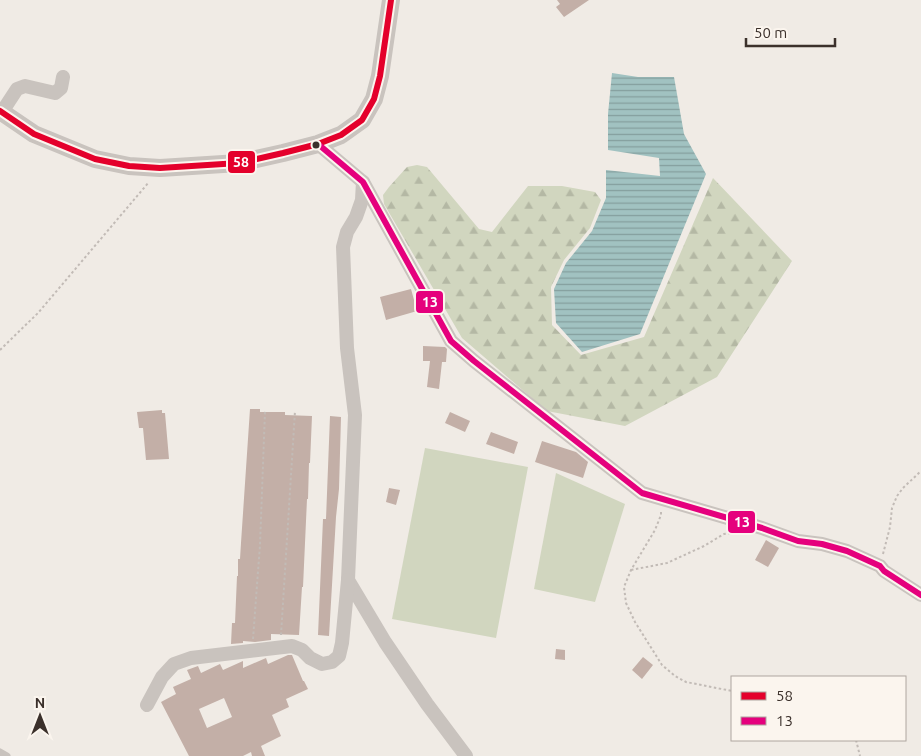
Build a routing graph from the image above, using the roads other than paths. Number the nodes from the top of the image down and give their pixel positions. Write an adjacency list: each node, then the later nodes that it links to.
1 (391, 0): 4 (street)
2 (63, 77): 3 (street)
3 (1, 111): 4 (street)
4 (318, 144): 5 (street)
5 (363, 182): 6 (street); 7 (street)
6 (348, 580): 8 (street); 11 (street)
7 (921, 595)
8 (147, 705)
9 (0, 752): 10 (lane)
10 (7, 756)
11 (466, 756)

